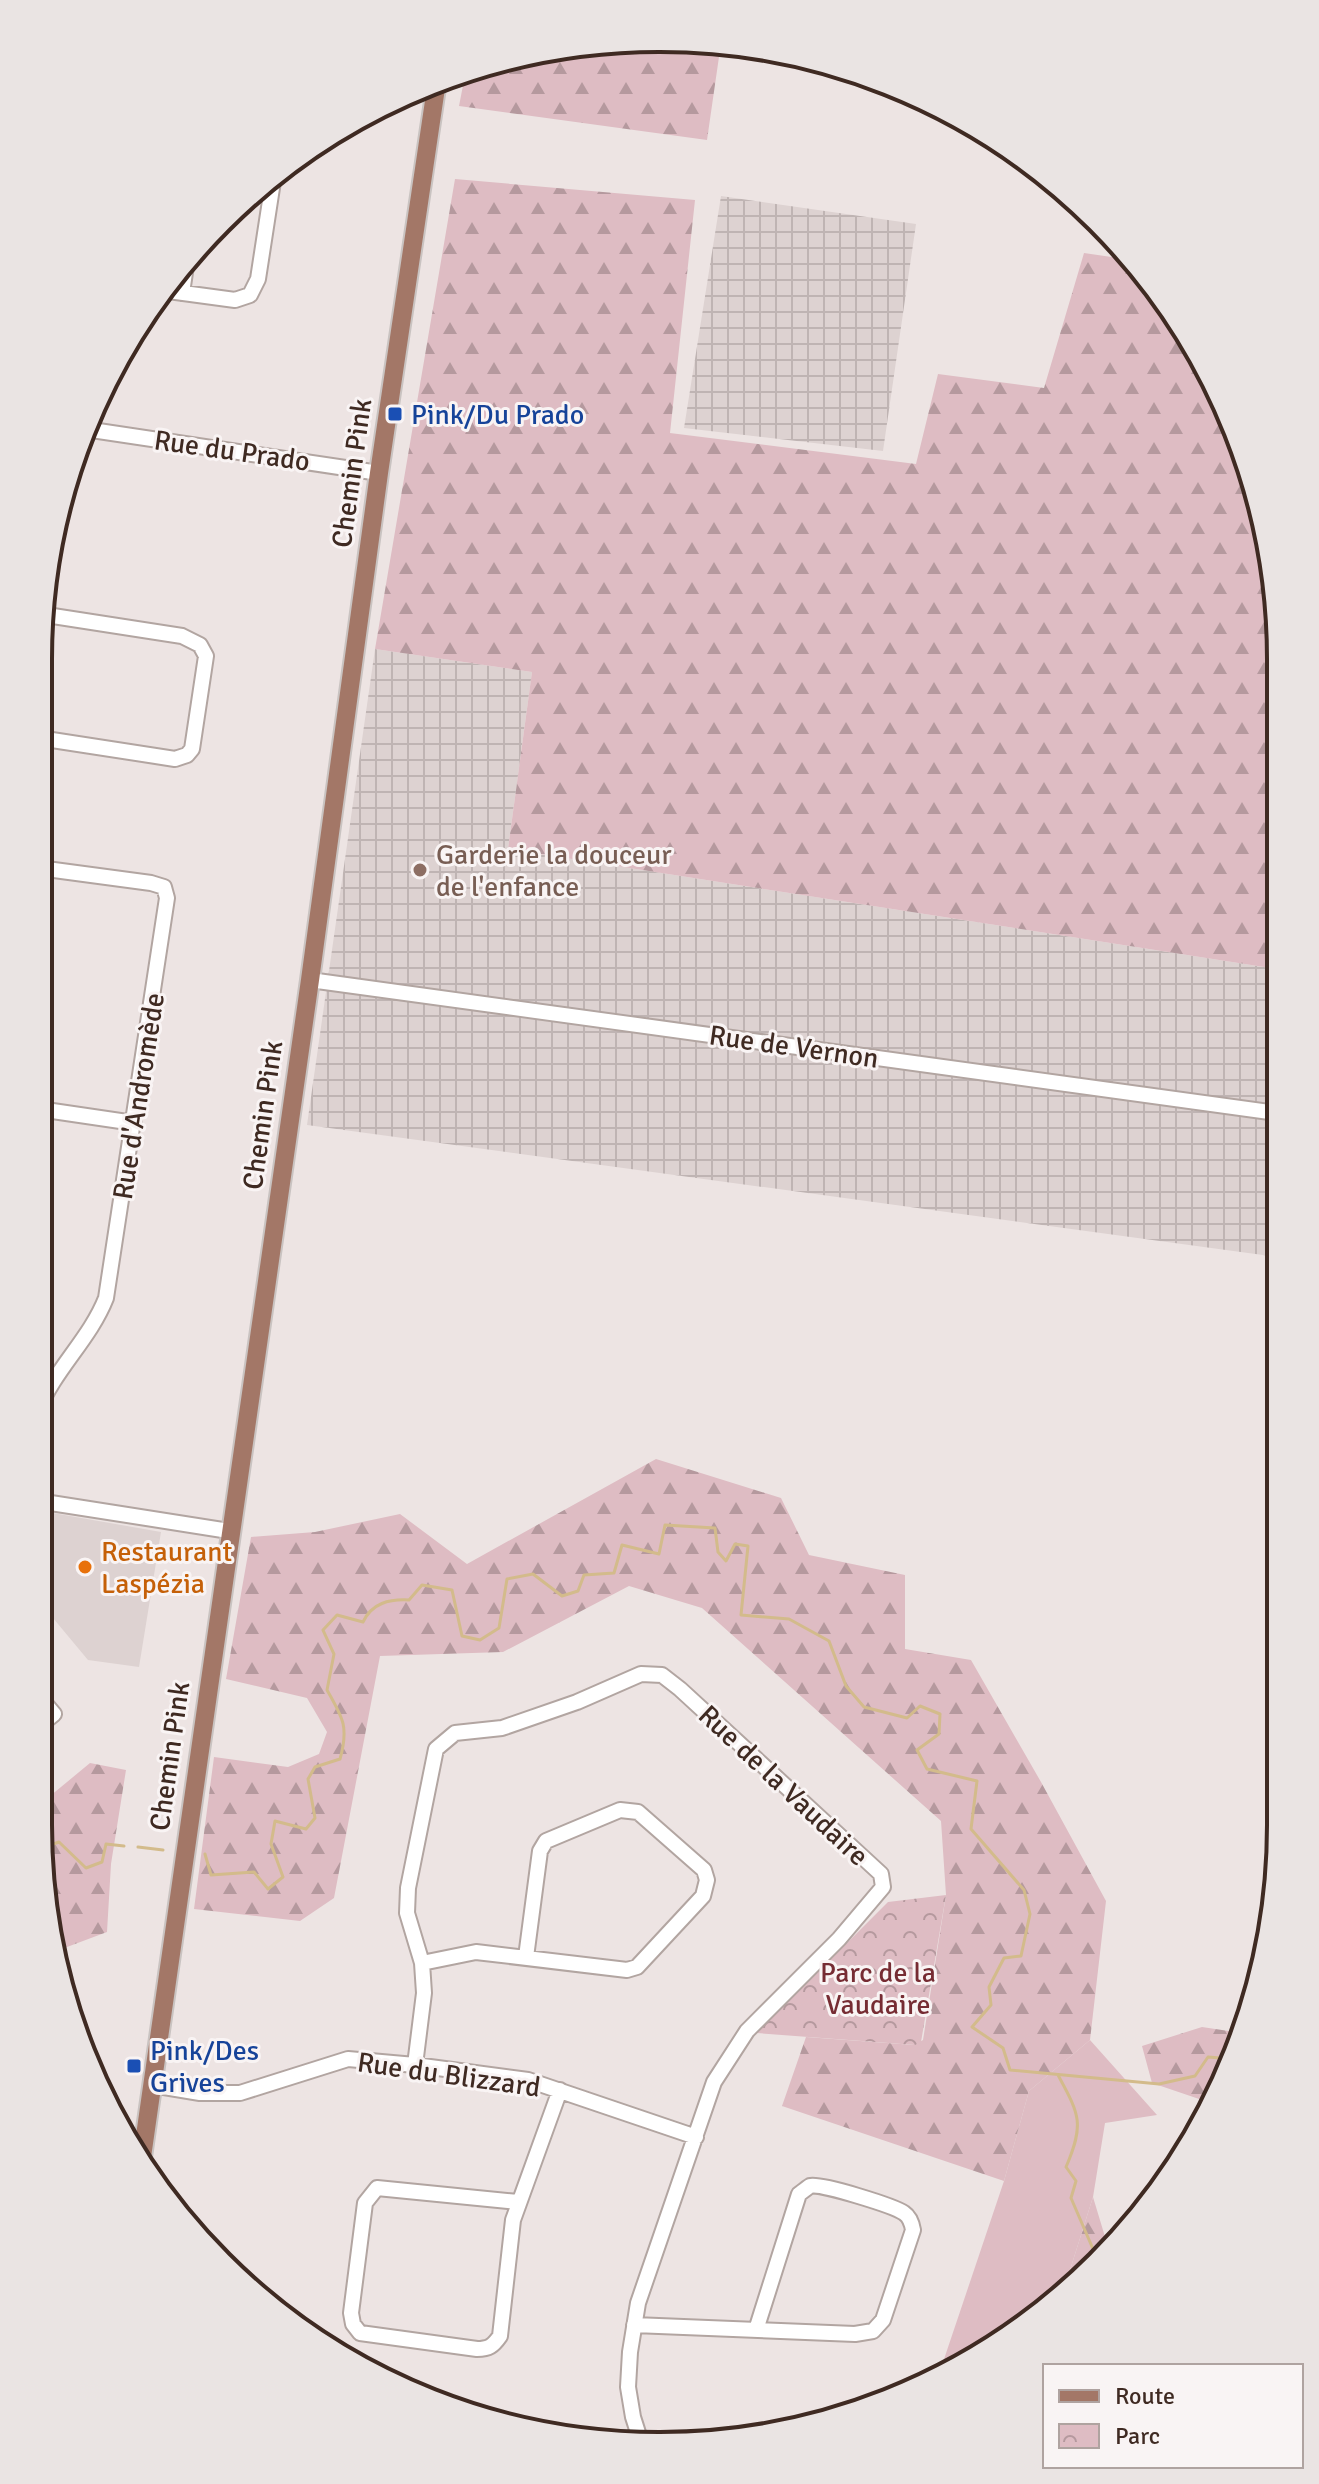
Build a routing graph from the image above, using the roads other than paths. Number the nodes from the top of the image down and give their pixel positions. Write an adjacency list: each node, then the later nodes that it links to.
1 (435, 95): 7 (main road, Chemin Pink)
2 (271, 193): 5 (street)
3 (183, 283): 5 (street)
4 (176, 292): 5 (street)
5 (182, 293)
6 (97, 431): 7 (street, Rue du Prado)
7 (379, 473): 11 (main road, Chemin Pink)
8 (53, 616): 9 (street)
9 (52, 740)
10 (52, 870): 14 (street, Rue d'Andromède)
11 (310, 980): 13 (street, Rue de Vernon); 17 (main road, Chemin Pink)
12 (52, 1111): 14 (street)
13 (1267, 1112)
14 (134, 1123): 15 (street, Rue d'Andromède)
15 (52, 1385)
16 (52, 1503): 17 (street)
17 (229, 1531): 21 (main road, Chemin Pink)
18 (526, 1957): 18 (street); 19 (street)
19 (422, 1963): 20 (street, Rue de la Vaudaire); 23 (street, Rue de la Vaudaire)
20 (415, 2065): 21 (street, Rue du Blizzard); 22 (street, Rue du Blizzard)
21 (152, 2085): 24 (main road, Chemin Pink)
22 (560, 2090): 23 (street, Rue du Blizzard); 25 (street)
23 (696, 2137): 26 (street, Rue de la Vaudaire)
24 (144, 2145)
25 (518, 2202): 25 (street)
26 (634, 2325): 27 (street); 28 (street, Rue de la Vaudaire)
27 (756, 2330): 27 (street)
28 (638, 2431)

